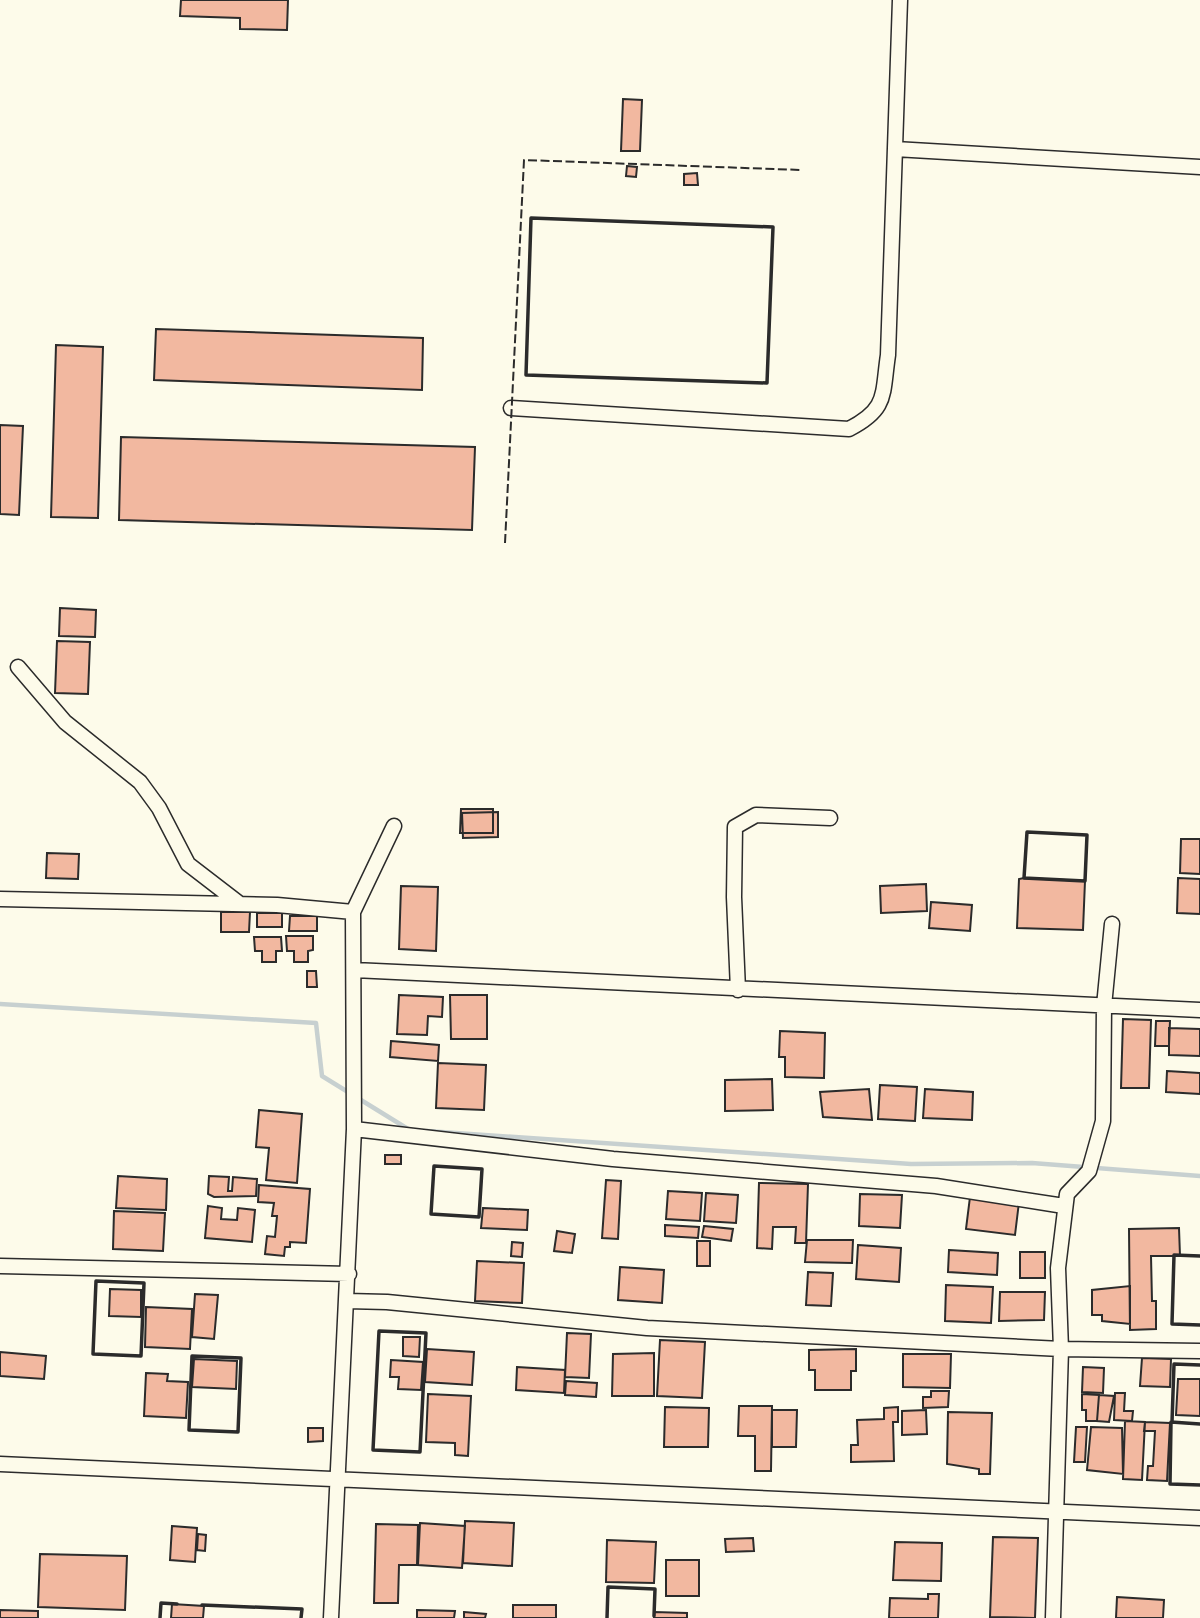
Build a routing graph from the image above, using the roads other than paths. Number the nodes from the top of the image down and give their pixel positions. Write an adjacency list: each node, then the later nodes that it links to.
1 (900, 0): 2 (street)
2 (895, 149): 3 (street); 4 (street)
3 (1200, 167)
4 (511, 408)
5 (18, 667): 9 (street)
6 (830, 818): 13 (street)
7 (394, 826): 10 (street)
8 (0, 899): 9 (street)
9 (240, 904): 10 (street)
10 (353, 912): 12 (street)
11 (1112, 924): 14 (street)
12 (354, 970): 13 (street); 16 (street)
13 (737, 990): 14 (street)
14 (1104, 1006): 15 (street); 17 (street)
15 (1200, 1010)
16 (354, 1129): 17 (street); 19 (street)
17 (1064, 1206): 21 (street)
18 (0, 1266): 19 (street)
19 (349, 1274): 20 (street)
20 (347, 1301): 21 (street); 24 (street)
21 (1061, 1349): 22 (street); 25 (street)
22 (1200, 1351)
23 (0, 1464): 24 (street)
24 (337, 1481): 25 (street); 27 (street)
25 (1058, 1510): 26 (street); 28 (street)
26 (1200, 1518)
27 (331, 1618)
28 (1053, 1618)

